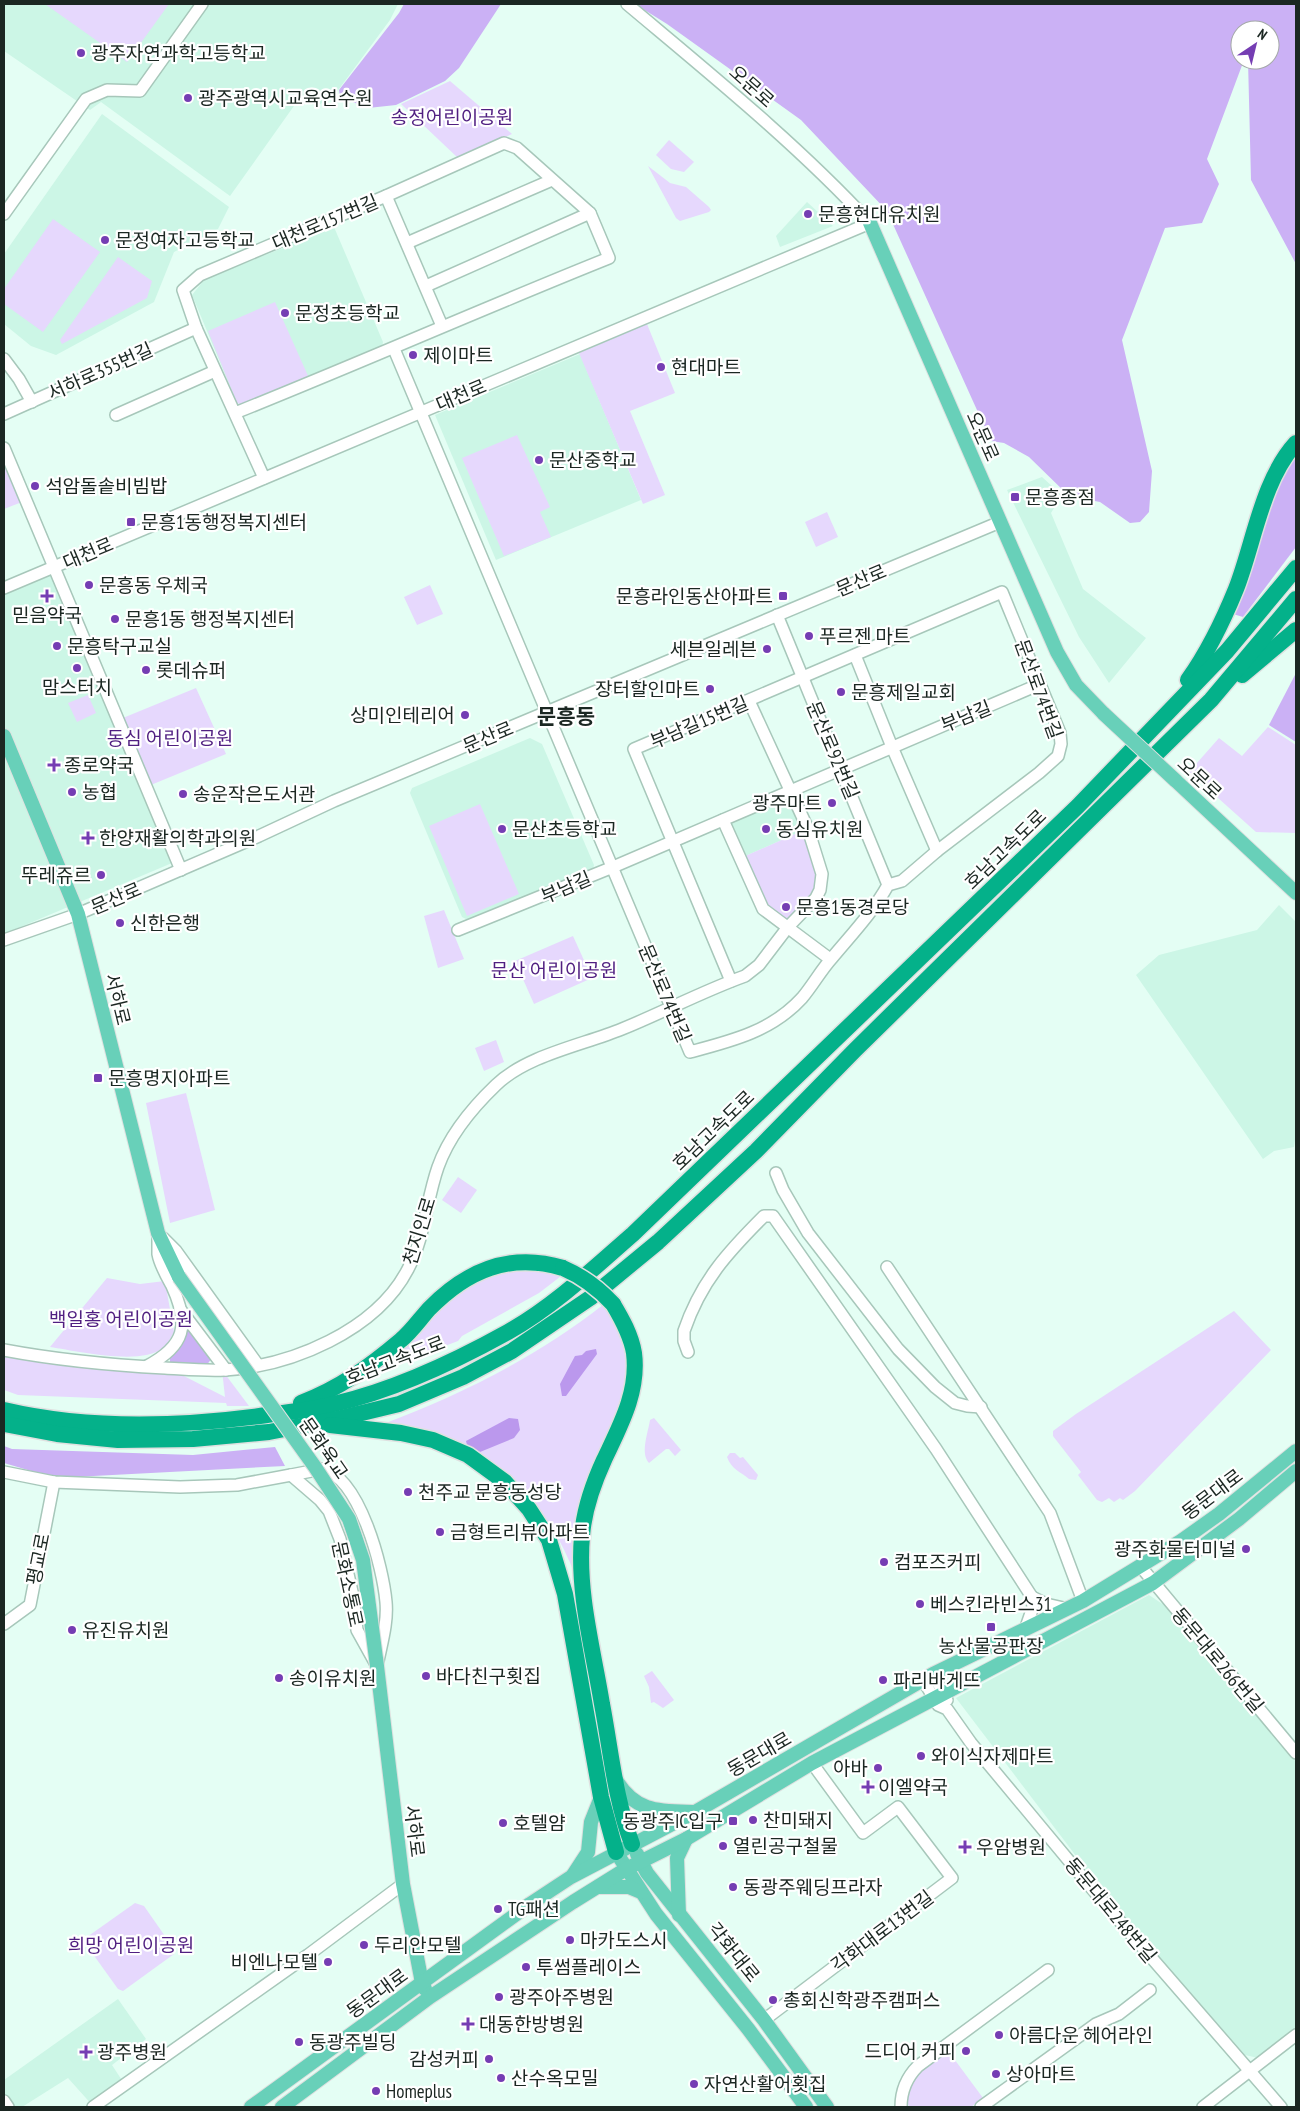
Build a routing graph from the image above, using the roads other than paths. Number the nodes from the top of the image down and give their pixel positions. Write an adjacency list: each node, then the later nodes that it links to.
1 (202, 4): 6 (street)
2 (627, 4): 7 (street, 오문로)
3 (552, 180): 4 (street, 대천로157번길); 5 (street, 대천로157번길); 8 (street)
4 (386, 196): 8 (street, 대천로157번길); 11 (street, 대천로157번길)
5 (590, 213): 9 (street); 10 (street, 대천로157번길)
6 (4, 214)
7 (870, 223): 16 (street, 대천로); 23 (main road, 오문로)
8 (407, 243): 9 (street, 대천로157번길)
9 (426, 286): 10 (street, 대천로157번길)
10 (442, 326): 12 (street)
11 (196, 328): 14 (street, 대천로157번길); 15 (street, 서하로355번길)
12 (394, 349): 16 (street, 문산로74번길); 17 (street)
13 (4, 358): 15 (street)
14 (216, 371): 17 (street, 대천로157번길); 19 (street)
15 (32, 402): 18 (street, 서하로355번길)
16 (421, 412): 22 (street, 대천로); 36 (street, 문산로74번길)
17 (235, 413): 22 (street, 대천로157번길)
18 (4, 414)
19 (116, 415)
20 (1296, 442): 37 (highway)
21 (4, 448): 24 (street)
22 (264, 478): 24 (street, 대천로)
23 (1000, 522): 29 (street, 문산로); 48 (main road, 오문로, bridge)
24 (53, 568): 26 (street, 대천로); 46 (street, 대천로)
25 (1296, 568): 37 (highway, 호남고속도로)
26 (4, 588)
27 (1002, 592): 31 (street, 부남길15번길); 33 (street, 문산로74번길)
28 (1296, 599): 34 (highway, 호남고속도로)
29 (777, 615): 32 (street, 문산로92번길); 36 (street, 문산로)
30 (1296, 630): 34 (highway)
31 (855, 655): 32 (street, 부남길15번길); 39 (street)
32 (803, 678): 35 (street, 부남길15번길); 40 (street, 문산로92번길)
33 (1040, 684): 39 (street, 부남길); 44 (street, 문산로74번길)
34 (1212, 700): 69 (highway, 호남고속도로)
35 (749, 701): 41 (street); 43 (street, 부남길15번길)
36 (546, 712): 45 (street, 문산로74번길); 46 (street, 문산로)
37 (1156, 727): 67 (highway, 호남고속도로)
38 (4, 736): 49 (main road, 서하로)
39 (892, 747): 40 (street, 부남길); 44 (street)
40 (841, 769): 41 (street, 부남길); 47 (street, 문산로92번길)
41 (789, 791): 42 (street, 부남길); 50 (street, 천지인로)
42 (723, 820): 43 (street, 부남길); 50 (street)
43 (672, 841): 45 (street, 부남길); 54 (street)
44 (937, 851): 47 (street, 문산로74번길)
45 (613, 867): 51 (street, 부남길); 55 (street, 문산로74번길)
46 (181, 870): 49 (street, 문산로)
47 (888, 885): 53 (street, 문산로74번길)
48 (1296, 893)
49 (78, 914): 52 (street, 문산로); 57 (main road, 서하로)
50 (788, 928): 53 (street); 54 (street, 천지인로)
51 (458, 930)
52 (4, 940)
53 (830, 959): 55 (street, 문산로74번길)
54 (731, 981): 55 (street, 천지인로)
55 (670, 1008): 63 (street, 천지인로)
56 (776, 1173): 66 (street)
57 (158, 1233): 59 (main road, 서하로); 60 (street); 63 (street)
58 (887, 1267): 66 (street)
59 (178, 1277): 82 (main road, 문화육교, bridge)
60 (179, 1307): 64 (street); 65 (street)
61 (4, 1350): 64 (street, 천지인로)
62 (688, 1352): 77 (street)
63 (258, 1365): 65 (street, 천지인로)
64 (146, 1367): 65 (street, 천지인로)
65 (226, 1370)
66 (981, 1407): 78 (street)
67 (11, 1412): 87 (highway, bridge)
68 (4, 1424): 69 (highway, 호남고속도로)
69 (315, 1424): 88 (highway)
70 (1296, 1451): 75 (main road, 동문대로)
71 (1296, 1471): 76 (main road, 동문대로)
72 (4, 1472): 74 (street, 문화소통로)
73 (291, 1474): 74 (street, 문화소통로); 82 (street, 문화소통로); 82 (street, 문화소통로)
74 (54, 1482): 80 (street, 평교로)
75 (1141, 1567): 76 (street, 동문대로266번길); 78 (main road, 동문대로)
76 (1153, 1583): 84 (main road, 동문대로); 85 (street, 동문대로266번길)
77 (1032, 1597): 79 (street); 81 (street)
78 (1083, 1601): 79 (main road, 동문대로)
79 (1068, 1609): 81 (main road, 동문대로)
80 (4, 1624)
81 (1025, 1630): 83 (main road, 동문대로)
82 (377, 1666): 97 (main road, 서하로)
83 (928, 1677): 84 (street, 동문대로248번길); 89 (main road, 동문대로)
84 (939, 1695): 86 (main road, 동문대로); 107 (street, 동문대로248번길)
85 (1296, 1753)
86 (812, 1764): 90 (main road, 동문대로); 96 (street, 동문대로)
87 (614, 1777): 89 (main road); 91 (highway)
88 (601, 1797): 92 (highway); 95 (main road)
89 (695, 1812): 91 (main road, 동문대로)
90 (686, 1839): 93 (main road, 동문대로); 100 (main road)
91 (632, 1844): 92 (main road, 동문대로); 93 (main road, 각화대로)
92 (616, 1852): 94 (main road, 각화대로); 95 (main road, 동문대로)
93 (641, 1862): 94 (main road, 동문대로); 100 (main road, 각화대로)
94 (626, 1870): 98 (main road, 동문대로); 99 (main road, 각화대로)
95 (571, 1877): 102 (main road, 동문대로)
96 (952, 1878): 105 (street, 각화대로13번길)
97 (403, 1884): 102 (main road, 서하로); 110 (street)
98 (598, 1887): 99 (main road); 104 (main road, 동문대로)
99 (641, 1892): 113 (main road, 각화대로)
100 (679, 1915): 105 (main road, 각화대로)
101 (1048, 1970): 115 (street)
102 (422, 1983): 104 (main road, 서하로); 111 (main road, 동문대로)
103 (1150, 1990): 116 (street)
104 (430, 1998): 112 (main road, 동문대로)
105 (764, 2020): 114 (main road, 각화대로)
106 (1296, 2035): 107 (street)
107 (1250, 2071): 117 (street); 118 (street, 동문대로248번길)
108 (4, 2102): 109 (street)
109 (8, 2107)
110 (93, 2107)
111 (252, 2107)
112 (282, 2107)
113 (806, 2107)
114 (827, 2107)
115 (901, 2107)
116 (981, 2107)
117 (1204, 2107)
118 (1281, 2107)

